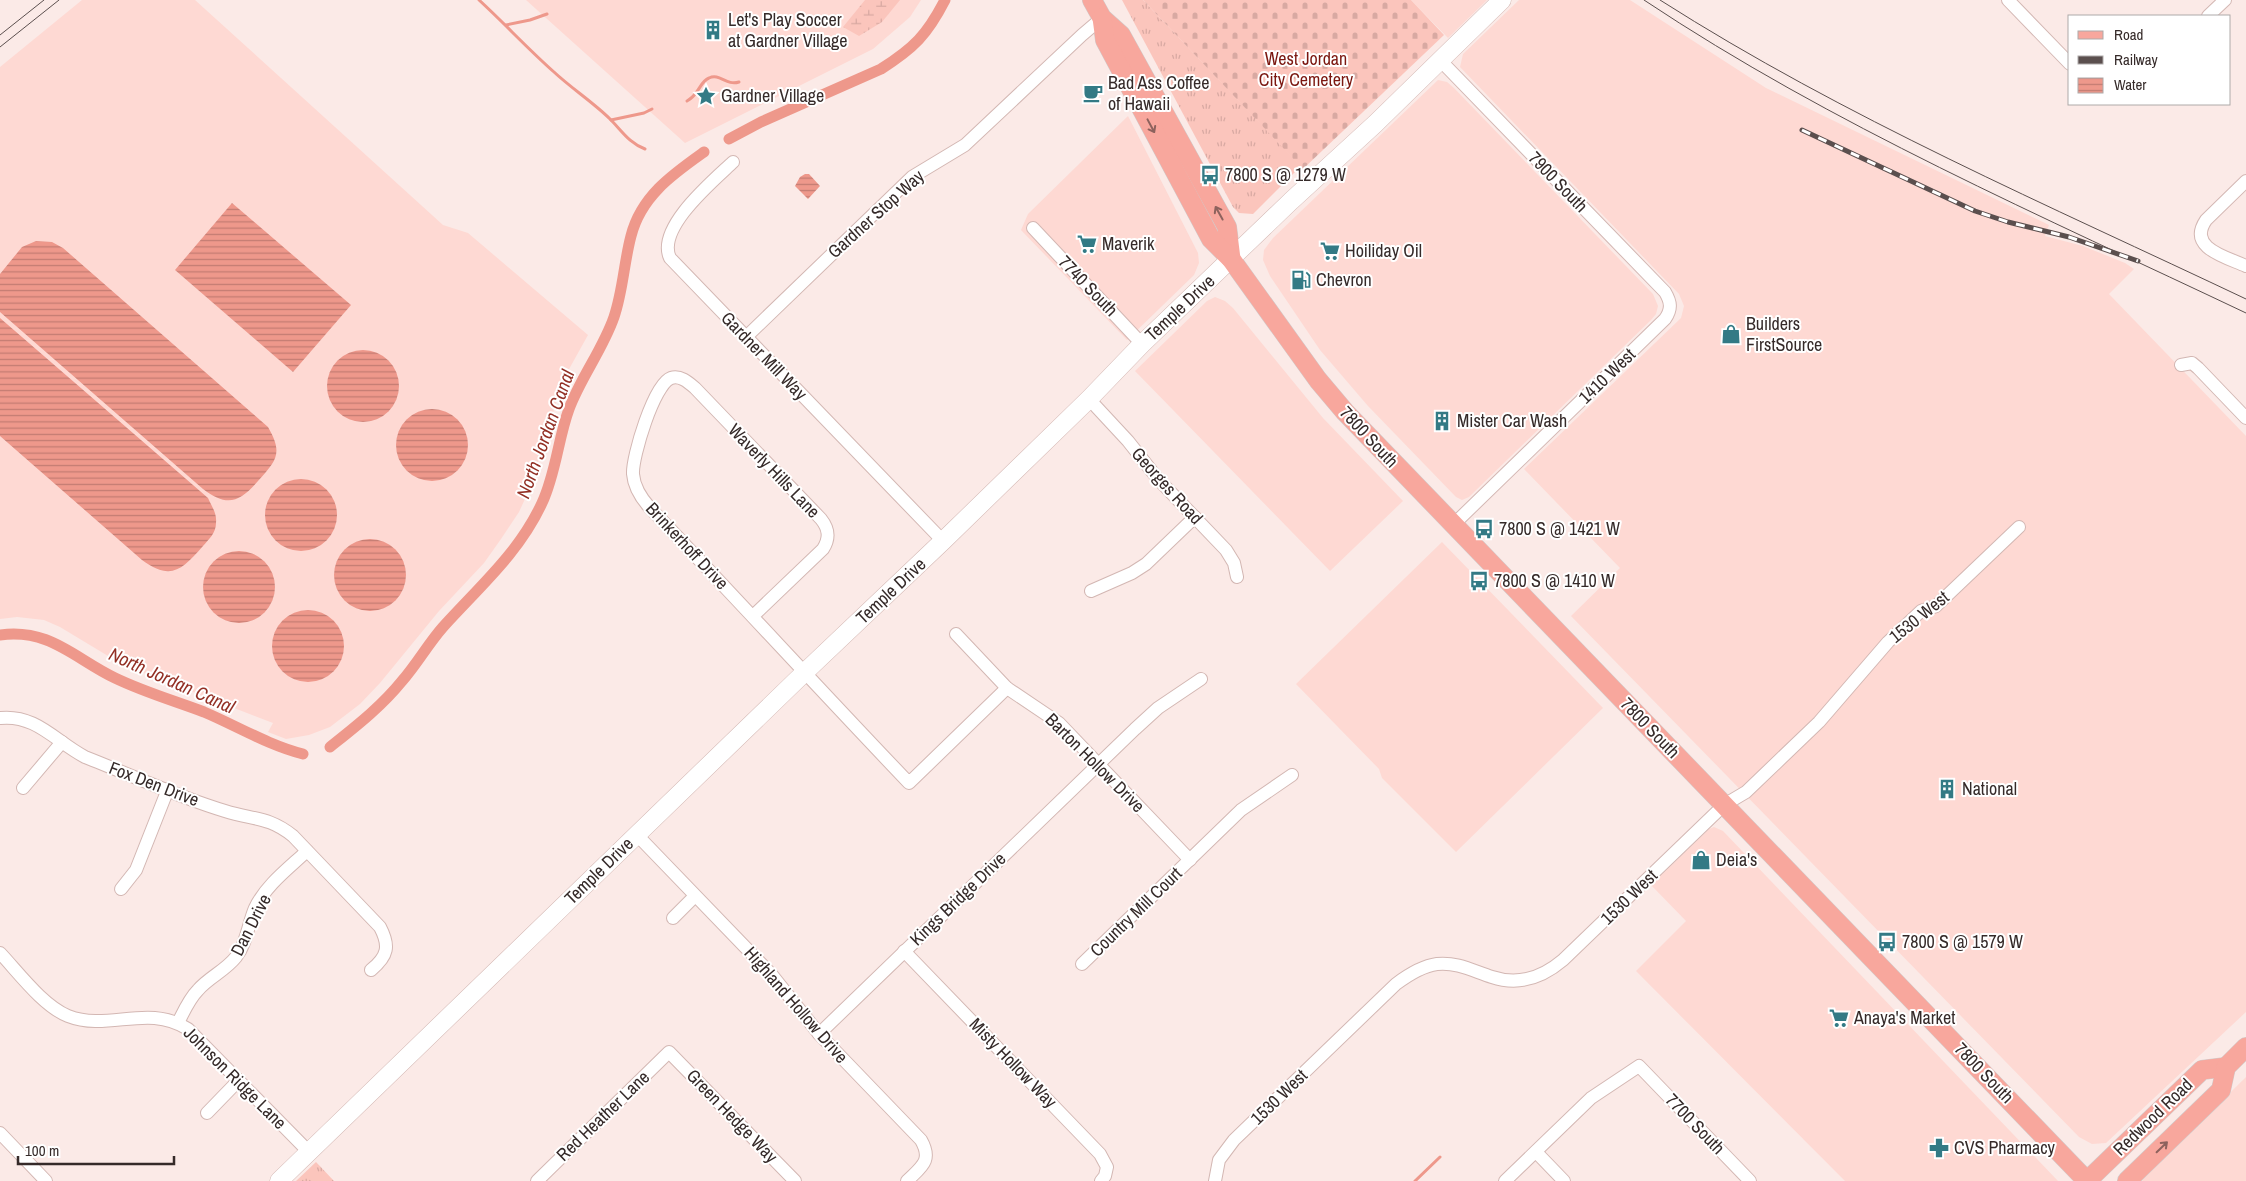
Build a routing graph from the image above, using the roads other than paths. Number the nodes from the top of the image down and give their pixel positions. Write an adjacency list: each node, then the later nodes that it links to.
1 (1092, 0): 6 (main road, 7800 South)
2 (1502, 0): 7 (street, Temple Drive)
3 (2008, 0): 8 (street)
4 (2225, 0): 5 (street)
5 (2209, 15)
6 (1102, 18): 12 (main road, 7800 South); 15 (street, Gardner Stop Way)
7 (1440, 60): 12 (street, Temple Drive); 14 (street, 7900 South)
8 (2068, 62)
9 (733, 162): 15 (street, Gardner Mill Way)
10 (2246, 181): 13 (street)
11 (1033, 228): 16 (street, 7740 South)
12 (1231, 260): 16 (street, Temple Drive); 22 (main road, 7800 South)
13 (2246, 266)
14 (1671, 307): 22 (street, 1410 West)
15 (746, 337): 24 (street, Gardner Mill Way)
16 (1142, 344): 19 (street, Temple Drive)
17 (2181, 365): 20 (street)
18 (676, 378): 27 (street, Brinkerhoff Drive); 27 (street, Waverly Hills Lane)
19 (1089, 399): 21 (street, Georges Road); 24 (street, Temple Drive)
20 (2246, 418)
21 (1195, 517): 25 (street, Georges Road); 26 (street)
22 (1453, 526): 38 (main road, 7800 South)
23 (2019, 527): 38 (street, 1530 West)
24 (943, 541): 29 (street, Temple Drive)
25 (1237, 576)
26 (1091, 591)
27 (753, 616): 29 (street, Brinkerhoff Drive)
28 (956, 634): 31 (street, Barton Hollow Drive)
29 (804, 672): 31 (street); 39 (street, Temple Drive)
30 (1201, 679): 34 (street, Kings Bridge Drive)
31 (1007, 688): 34 (street, Barton Hollow Drive)
32 (0, 718): 33 (street, Fox Den Drive)
33 (62, 742): 36 (street); 37 (street, Fox Den Drive)
34 (1097, 764): 41 (street, Barton Hollow Drive); 45 (street, Kings Bridge Drive)
35 (1292, 775): 41 (street, Country Mill Court)
36 (23, 788)
37 (168, 789): 40 (street, Fox Den Drive); 42 (street)
38 (1724, 805): 59 (street, 1530 West); 69 (main road, 7800 South)
39 (637, 835): 43 (street, Highland Hollow Drive); 57 (street, Temple Drive)
40 (307, 851): 48 (street, Fox Den Drive); 49 (street, Dan Drive)
41 (1190, 860): 47 (street, Country Mill Court)
42 (122, 889)
43 (695, 896): 44 (street); 50 (street, Highland Hollow Drive)
44 (673, 918)
45 (904, 951): 50 (street, Kings Bridge Drive); 65 (street, Misty Hollow Way)
46 (2, 958): 49 (street, Johnson Ridge Lane)
47 (1082, 964)
48 (371, 970)
49 (178, 1023): 54 (street, Johnson Ridge Lane)
50 (819, 1034): 64 (street, Highland Hollow Drive)
51 (2246, 1047): 53 (main road)
52 (669, 1052): 62 (street, Red Heather Lane); 63 (street, Green Hedge Way)
53 (2226, 1067): 69 (main road, Redwood Road); 70 (main road, Redwood Road, one-way to 53)
54 (239, 1080): 55 (street); 57 (street, Johnson Ridge Lane)
55 (207, 1113)
56 (0, 1133): 60 (street)
57 (309, 1152): 61 (street, Temple Drive)
58 (1536, 1152): 66 (street); 67 (street); 68 (street, 7700 South)
59 (1215, 1179)
60 (46, 1181)
61 (279, 1181)
62 (537, 1181)
63 (795, 1181)
64 (907, 1181)
65 (1101, 1181)
66 (1505, 1181)
67 (1564, 1181)
68 (1750, 1181)
69 (2087, 1181)
70 (2127, 1181)

